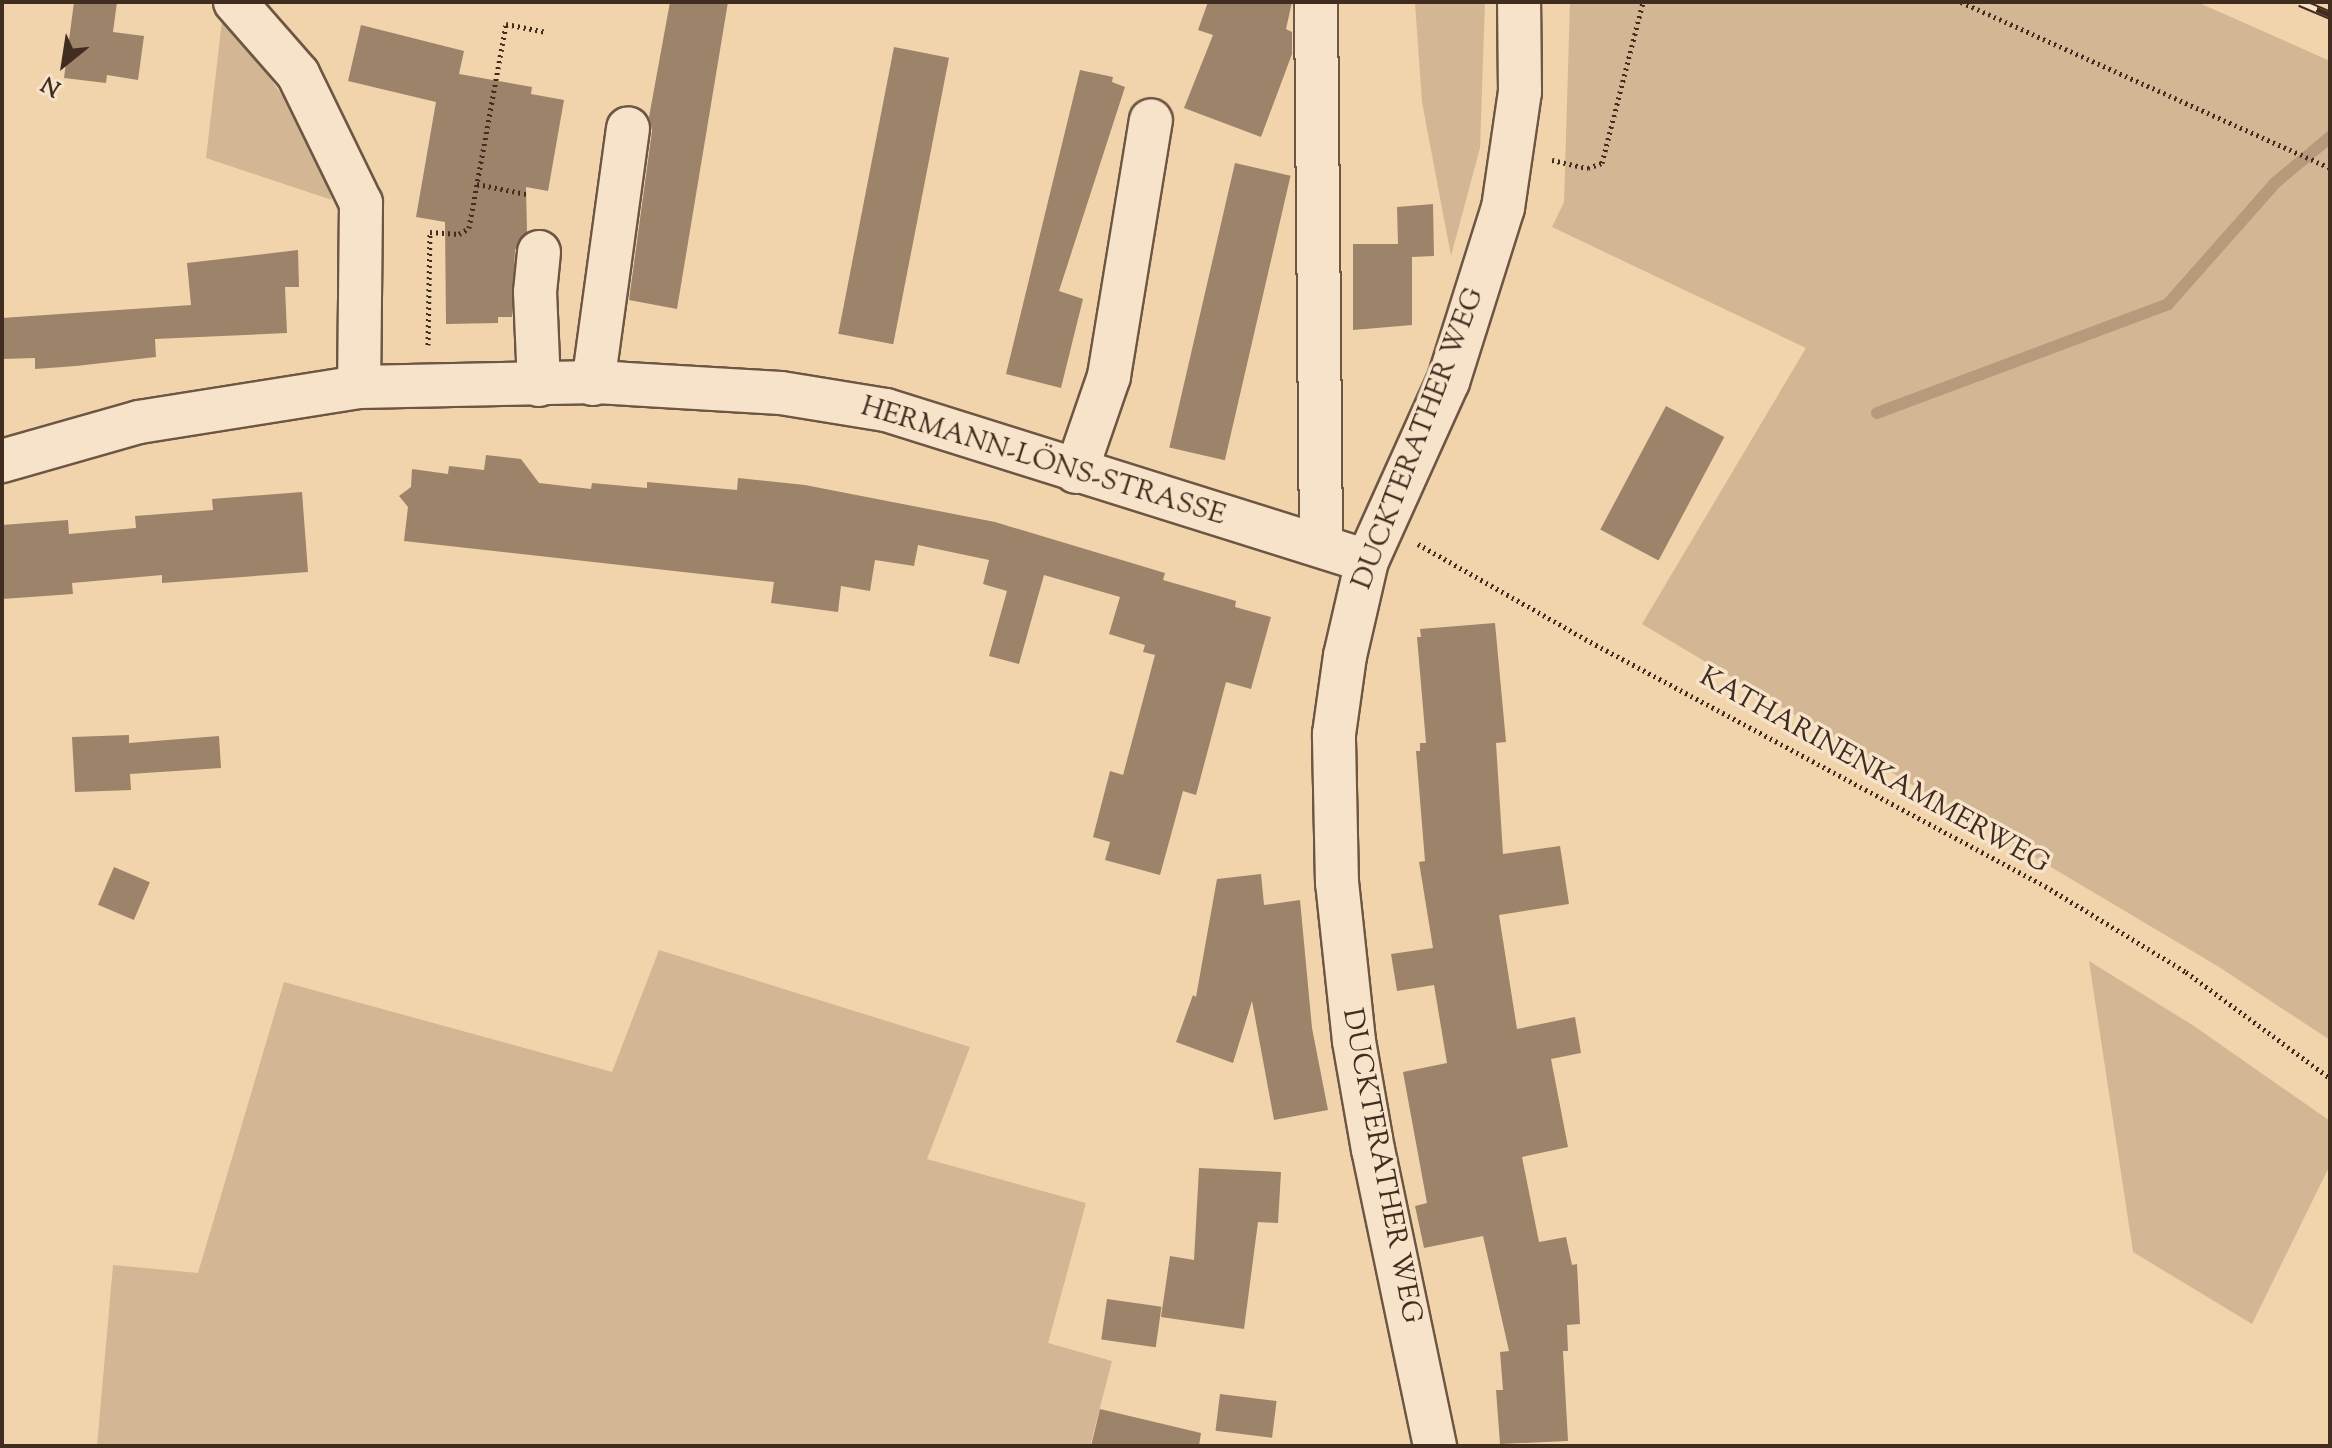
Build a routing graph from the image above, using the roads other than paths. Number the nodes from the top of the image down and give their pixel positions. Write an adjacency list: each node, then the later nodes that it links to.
1 (235, 2): 9 (street)
2 (1316, 2): 13 (street, DUCKTERATHER WEG)
3 (1519, 2): 12 (street, DUCKTERATHER WEG)
4 (1151, 120): 11 (street)
5 (628, 128): 7 (street)
6 (539, 252): 8 (street)
7 (593, 384): 8 (street, HERMANN-LÖNS-STRASSE); 11 (street, HERMANN-LÖNS-STRASSE)
8 (539, 385): 9 (street, HERMANN-LÖNS-STRASSE)
9 (359, 387): 10 (street, HERMANN-LÖNS-STRASSE)
10 (2, 461)
11 (1076, 472): 13 (street, HERMANN-LÖNS-STRASSE)
12 (1374, 543): 13 (street, HERMANN-LÖNS-STRASSE); 14 (street, DUCKTERATHER WEG)
13 (1321, 545)
14 (1435, 1446)

